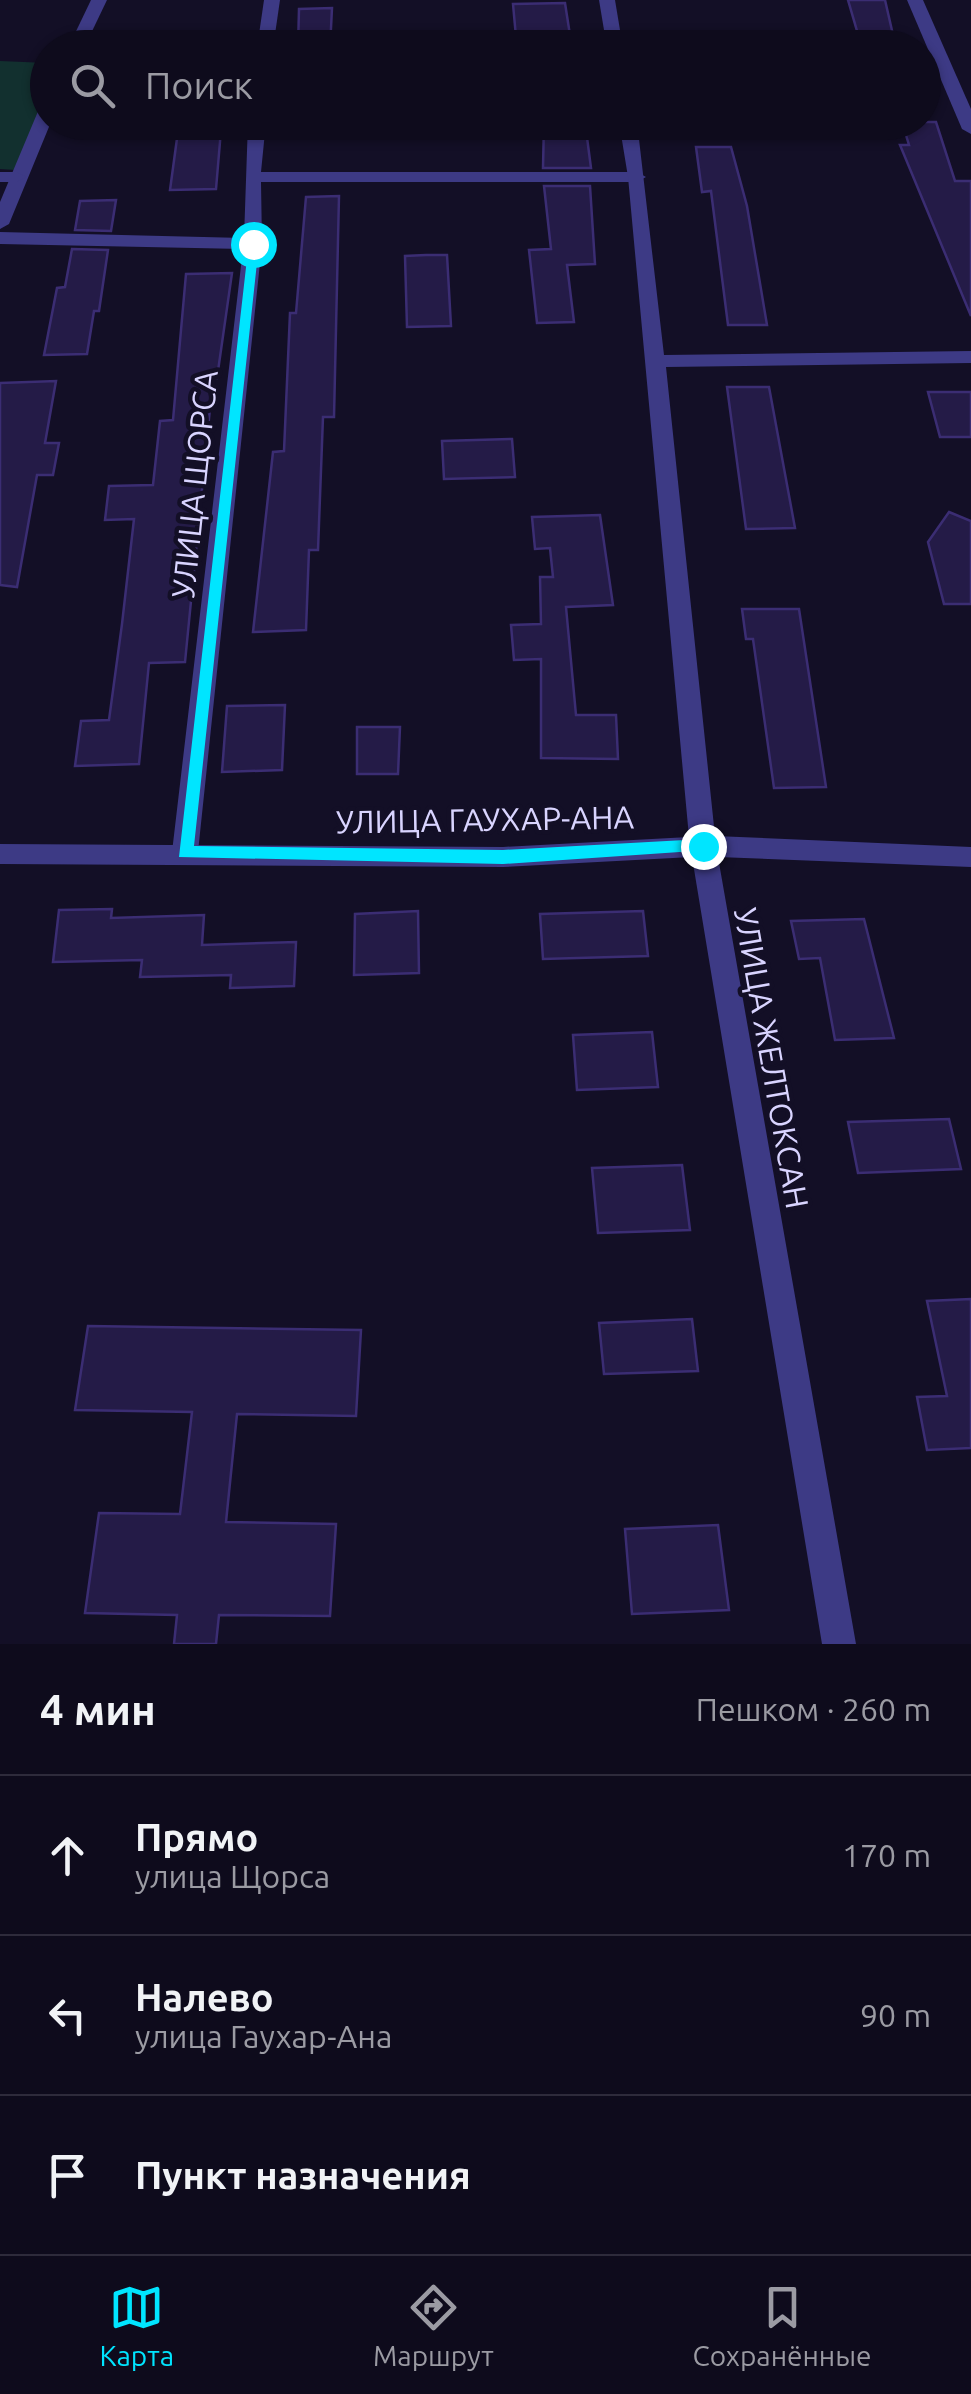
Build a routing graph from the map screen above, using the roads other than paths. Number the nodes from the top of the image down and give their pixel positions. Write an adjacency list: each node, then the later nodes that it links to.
1 (99, 0): 5 (street)
2 (272, 0): 6 (street)
3 (607, 0): 7 (street)
4 (915, 0): 8 (street)
5 (85, 30)
6 (268, 30)
7 (612, 30)
8 (928, 30)
9 (941, 60): 10 (street)
10 (971, 129)
11 (30, 140): 14 (street)
12 (255, 140): 15 (street, УЛИЦА ЩОРСА)
13 (631, 140): 16 (street, УЛИЦА ЖЕЛТОКСАН)
14 (9, 177): 17 (street)
15 (252, 177): 16 (street); 19 (street, УЛИЦА ЩОРСА)
16 (637, 177): 21 (street, УЛИЦА ЖЕЛТОКСАН)
17 (0, 224)
18 (0, 238): 19 (street)
19 (253, 244): 23 (street, УЛИЦА ЩОРСА)
20 (971, 357): 21 (street)
21 (655, 360): 22 (street, УЛИЦА ЖЕЛТОКСАН)
22 (703, 846): 23 (street, УЛИЦА ГАУХАР-АНА); 25 (street, УЛИЦА ГАУХАР-АНА); 26 (street, УЛИЦА ЖЕЛТОКСАН)
23 (185, 852): 24 (street, УЛИЦА ГАУХАР-АНА)
24 (0, 854)
25 (971, 857)
26 (839, 1644)

